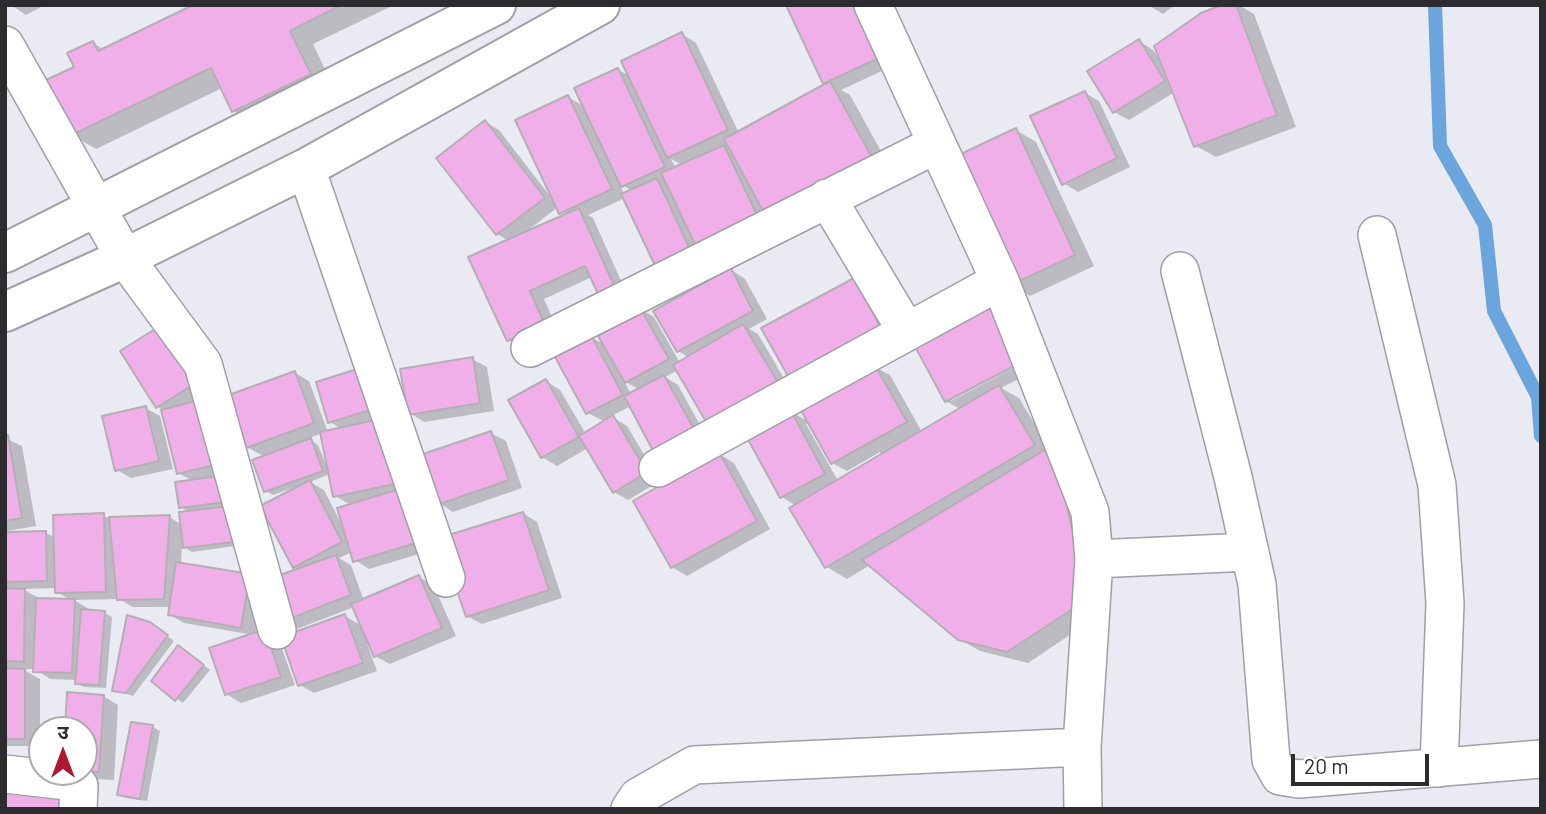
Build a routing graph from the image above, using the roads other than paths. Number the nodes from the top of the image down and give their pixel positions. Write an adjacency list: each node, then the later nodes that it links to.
1 (496, 5): 8 (main road)
2 (600, 5): 6 (main road)
3 (873, 5): 5 (street)
4 (5, 46): 8 (street)
5 (937, 144): 7 (street); 13 (street)
6 (306, 168): 11 (main road); 20 (street)
7 (827, 198): 15 (street); 16 (street)
8 (97, 208): 10 (main road); 11 (street)
9 (1377, 234): 24 (street)
10 (5, 253)
11 (125, 258): 14 (main road); 21 (street)
12 (1180, 271): 18 (street)
13 (1000, 281): 15 (street); 19 (street)
14 (5, 312)
15 (907, 332): 17 (street)
16 (530, 348)
17 (658, 468)
18 (1250, 552): 19 (street); 24 (street)
19 (1094, 559): 22 (street)
20 (446, 579)
21 (277, 630)
22 (1082, 747): 27 (street); 28 (street)
23 (1541, 759): 24 (street)
24 (1439, 768)
25 (5, 774): 26 (street)
26 (78, 809)
27 (630, 809)
28 (1083, 809)

